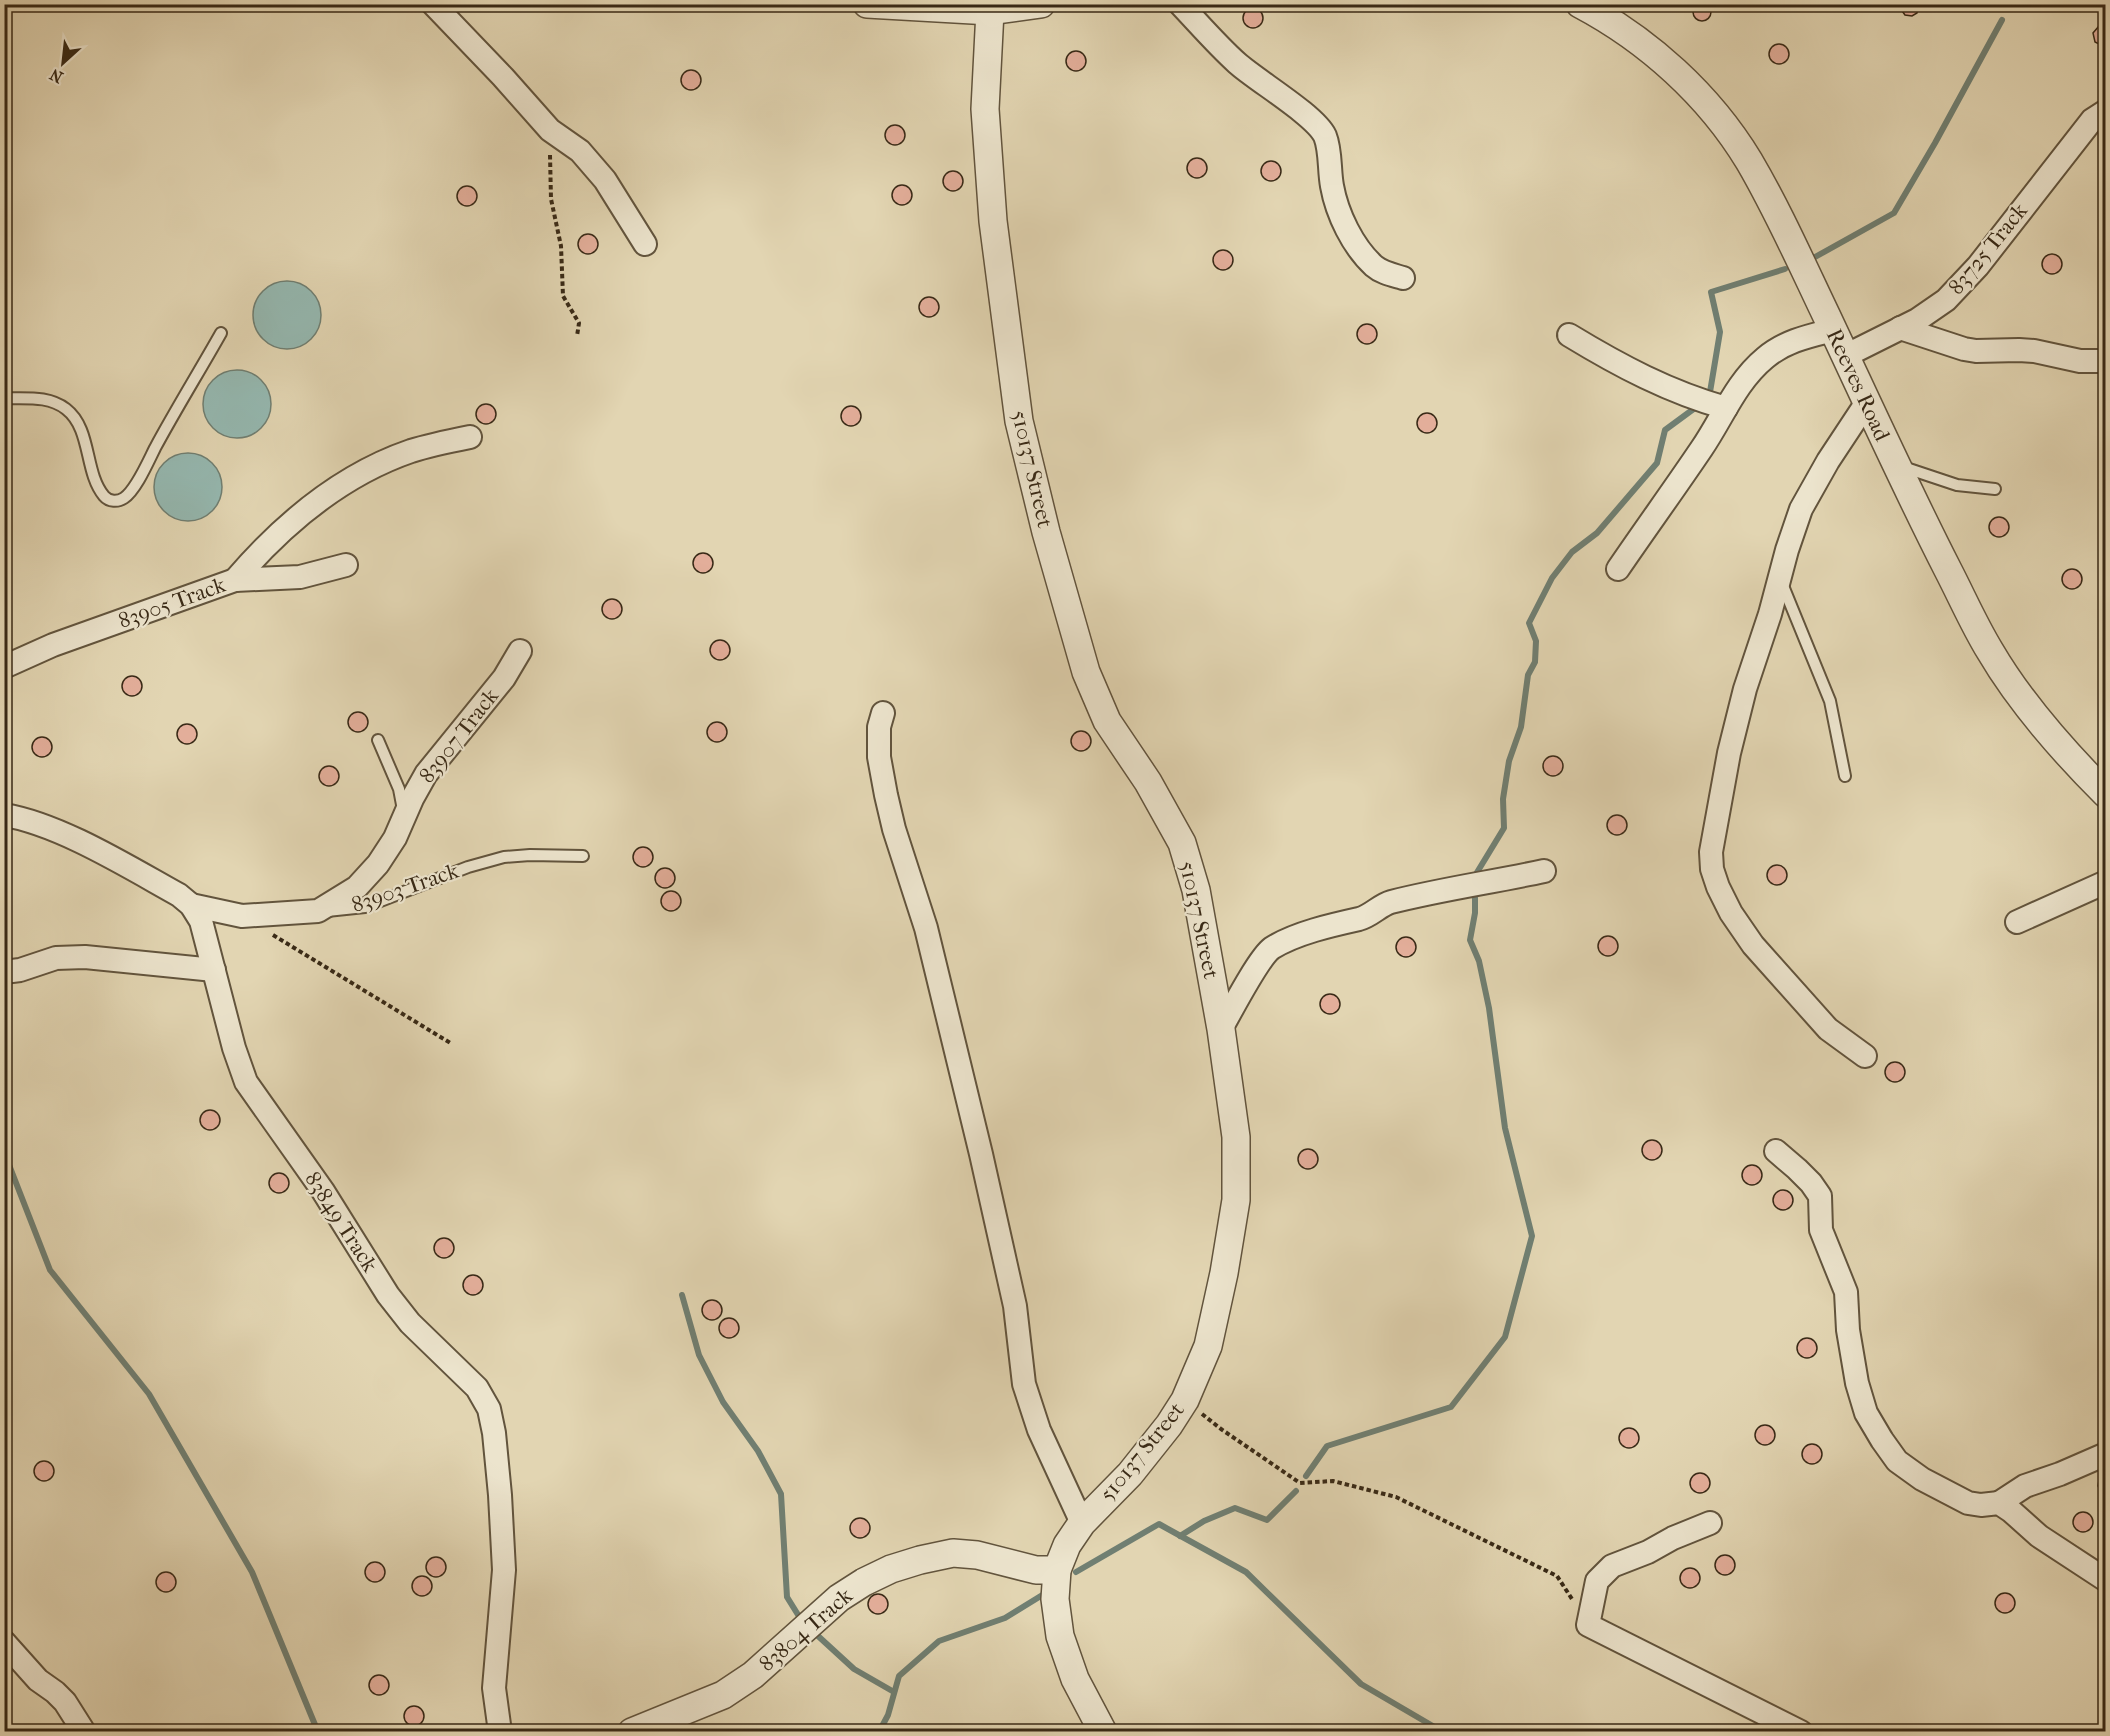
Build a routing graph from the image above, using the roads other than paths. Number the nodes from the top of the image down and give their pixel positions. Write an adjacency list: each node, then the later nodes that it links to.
1 (433, 4): 8 (street)
2 (867, 4): 6 (street)
3 (1041, 4): 6 (street)
4 (1180, 4): 9 (street)
5 (1580, 4): 11 (street, Reeves Road)
6 (990, 11): 42 (street, 510137 Street)
7 (2106, 111): 10 (street, 83725 Track)
8 (645, 244)
9 (1403, 278)
10 (1900, 328): 14 (street, 83725 Track); 15 (street)
11 (1833, 330): 14 (street, Reeves Road); 18 (street)
12 (221, 333): 16 (lane)
13 (1569, 336): 18 (street)
14 (1845, 356): 17 (street, Reeves Road)
15 (2106, 360)
16 (4, 398)
17 (1866, 402): 20 (street, Reeves Road); 24 (street)
18 (1726, 408): 23 (street)
19 (470, 437): 25 (street)
20 (1895, 464): 21 (lane); 31 (street, Reeves Road)
21 (1995, 489)
22 (346, 565): 25 (street, 83905 Track)
23 (1618, 569)
24 (1780, 578): 30 (lane); 43 (street)
25 (235, 580): 27 (street, 83905 Track)
26 (520, 651): 33 (street, 83907 Track)
27 (4, 667)
28 (883, 713): 47 (street)
29 (378, 740): 33 (lane, 83907 Track)
30 (1845, 776)
31 (2106, 794)
32 (4, 815): 37 (street, 83849 Track)
33 (402, 823): 38 (street, 83907 Track)
34 (583, 856): 38 (lane, 83903 Track)
35 (1544, 871): 42 (street)
36 (2106, 882): 39 (street)
37 (191, 905): 38 (street, 83903 Track); 40 (street, 83849 Track)
38 (318, 911)
39 (2017, 922)
40 (214, 970): 41 (street); 53 (street, 83849 Track)
41 (4, 972)
42 (1221, 1029): 47 (street, 510137 Street)
43 (1865, 1056)
44 (1776, 1151): 46 (street)
45 (2106, 1454): 46 (street)
46 (2007, 1497): 50 (street)
47 (1082, 1523): 49 (street, 510137 Street)
48 (1710, 1523): 56 (street)
49 (1057, 1570): 54 (street, 83804 Track); 55 (street, 510137 Street)
50 (2106, 1580)
51 (4, 1642): 52 (street)
52 (84, 1731)
53 (500, 1731)
54 (632, 1731)
55 (1103, 1731)
56 (1801, 1731)

